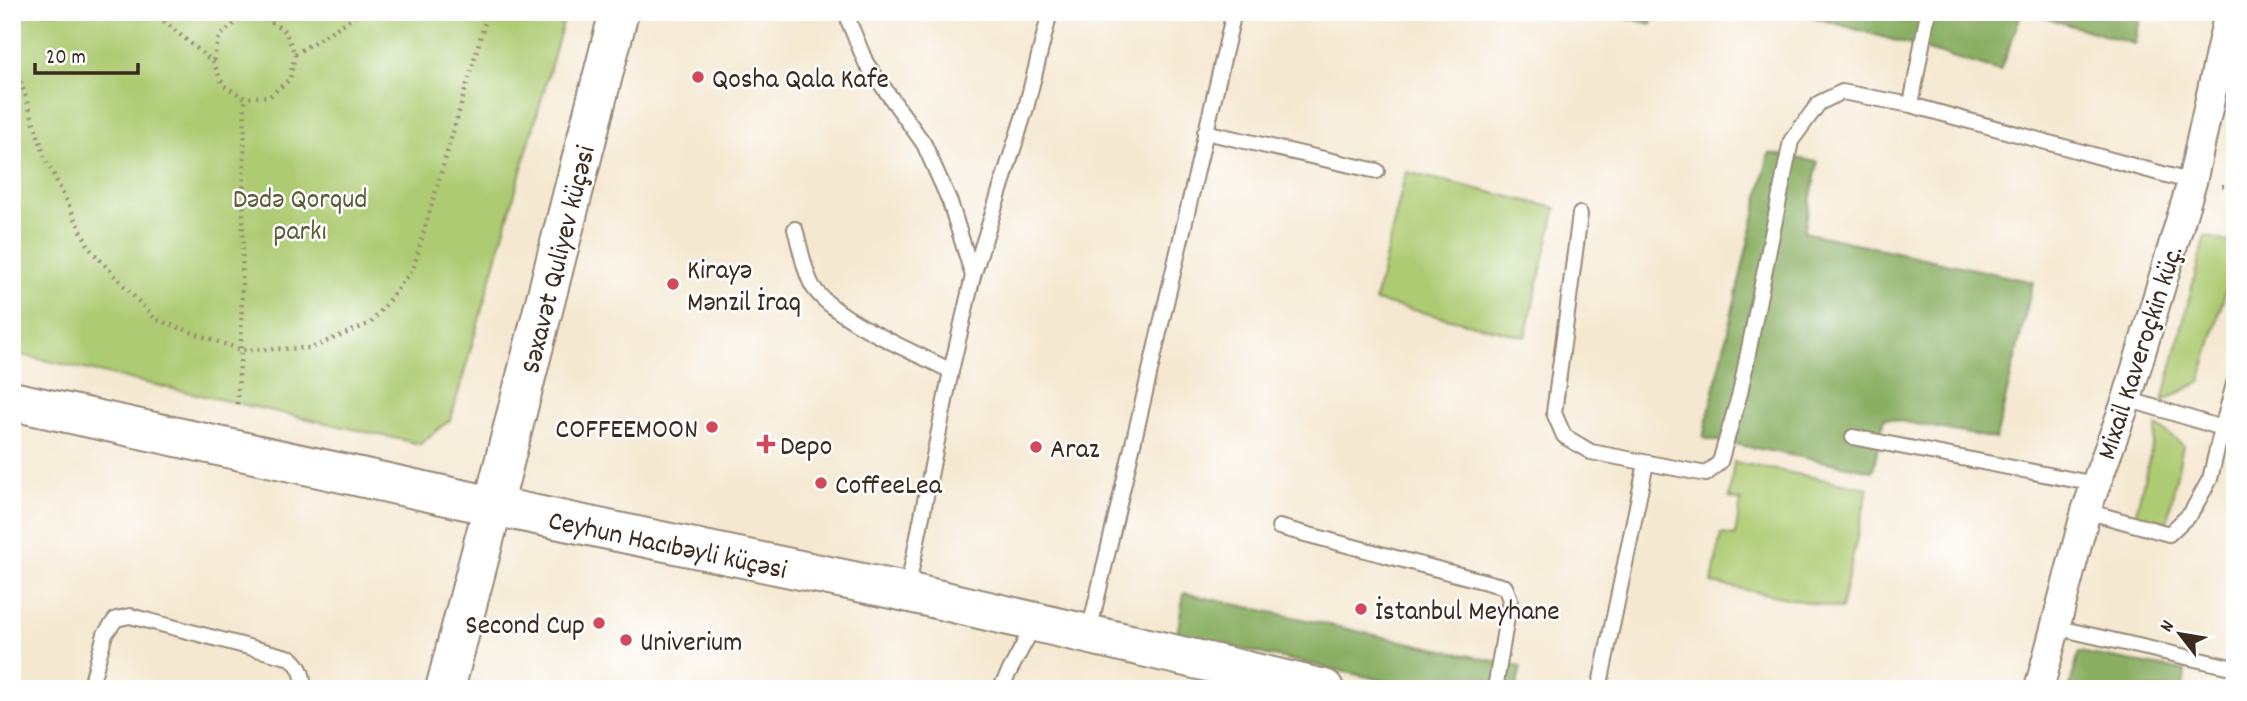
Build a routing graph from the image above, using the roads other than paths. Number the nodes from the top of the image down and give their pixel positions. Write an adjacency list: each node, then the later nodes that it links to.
1 (619, 12): 22 (main road, Səxavət Quliyev küçəsi)
2 (852, 12): 13 (lane)
3 (1050, 12): 13 (lane)
4 (1234, 12): 8 (lane)
5 (1928, 12): 7 (lane)
6 (2229, 12): 10 (street, Mixail Kaveroçkin küç.)
7 (1911, 105): 10 (lane); 20 (lane)
8 (1205, 132): 9 (lane); 28 (lane)
9 (1377, 171)
10 (2192, 182): 16 (street, Mixail Kaveroçkin küç.)
11 (1580, 214): 20 (lane)
12 (795, 229): 14 (lane)
13 (973, 276): 14 (lane)
14 (951, 371): 25 (lane)
15 (2235, 380): 18 (lane)
16 (2127, 400): 18 (lane); 21 (street, Mixail Kaveroçkin küç.)
17 (12, 401): 22 (main road, Ceyhun Hacıbəyli küçəsi)
18 (2222, 428): 23 (lane)
19 (1853, 437): 21 (lane)
20 (1646, 463): 36 (lane)
21 (2095, 484): 23 (street, Mixail Kaveroçkin küç.)
22 (493, 506): 25 (main road, Ceyhun Hacıbəyli küçəsi); 32 (main road, Səxavət Quliyev küçəsi)
23 (2086, 511): 27 (street, Mixail Kaveroçkin küç.)
24 (1279, 527): 35 (lane)
25 (906, 593): 26 (main road, Ceyhun Hacıbəyli küçəsi)
26 (1036, 621): 28 (main road, Ceyhun Hacıbəyli küçəsi); 33 (lane)
27 (2054, 627): 29 (lane); 37 (street, Mixail Kaveroçkin küç.)
28 (1088, 633): 34 (main road, Ceyhun Hacıbəyli küçəsi)
29 (2235, 667)
30 (90, 689): 31 (lane)
31 (302, 689)
32 (445, 689)
33 (1000, 689)
34 (1324, 689)
35 (1495, 689)
36 (1599, 689)
37 (2039, 689)

